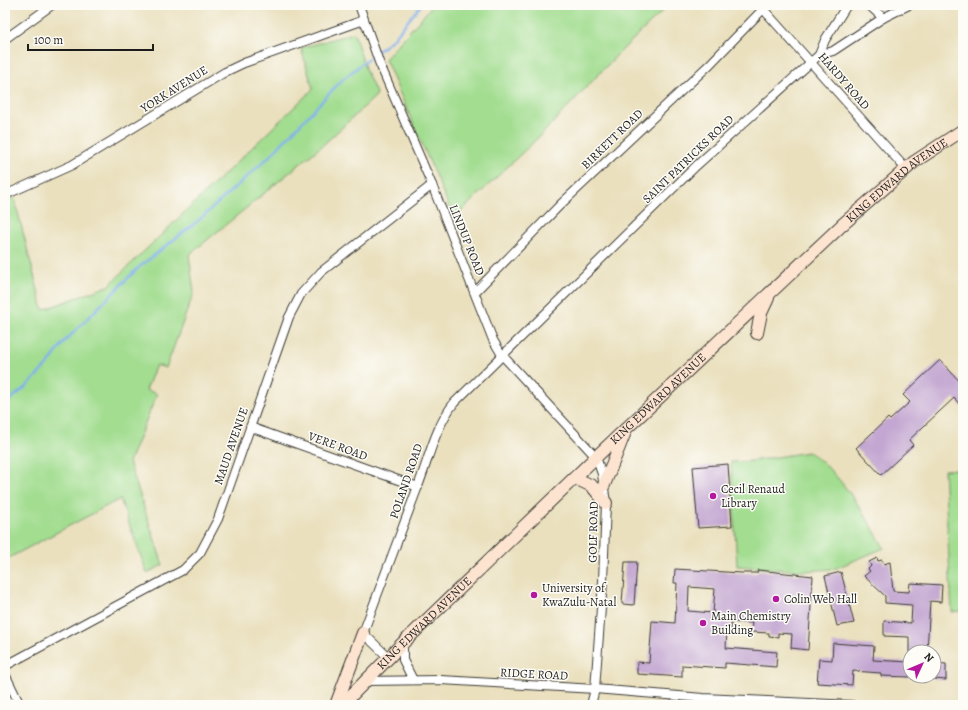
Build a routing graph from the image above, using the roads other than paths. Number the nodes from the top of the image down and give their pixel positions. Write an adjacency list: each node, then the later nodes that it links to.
1 (52, 5): 9 (street)
2 (359, 5): 8 (street, LINDUP ROAD)
3 (847, 5): 10 (street)
4 (869, 5): 7 (street)
5 (909, 5): 7 (street, SAINT PATRICKS ROAD)
6 (766, 7): 11 (street, HARDY ROAD); 17 (street, BIRKETT ROAD)
7 (883, 18): 10 (street, SAINT PATRICKS ROAD)
8 (364, 20): 14 (street, LINDUP ROAD); 15 (street, YORK AVENUE)
9 (5, 39)
10 (819, 55): 11 (street, SAINT PATRICKS ROAD)
11 (812, 63): 13 (street, HARDY ROAD); 19 (street, SAINT PATRICKS ROAD)
12 (963, 130): 13 (street, KING EDWARD AVENUE)
13 (906, 168): 16 (street, KING EDWARD AVENUE)
14 (432, 186): 17 (street, LINDUP ROAD); 21 (street, MAUD AVENUE)
15 (5, 195)
16 (772, 290): 18 (street); 20 (street, KING EDWARD AVENUE)
17 (475, 292): 19 (street, LINDUP ROAD)
18 (757, 332)
19 (502, 355): 22 (street, LINDUP ROAD); 25 (street, POLAND ROAD)
20 (627, 427): 22 (street, KING EDWARD AVENUE); 24 (street)
21 (250, 428): 25 (street, VERE ROAD); 30 (street, MAUD AVENUE)
22 (596, 457): 23 (street, KING EDWARD AVENUE); 24 (street, GOLF ROAD)
23 (575, 478): 26 (street); 28 (street, KING EDWARD AVENUE)
24 (604, 485): 26 (street, GOLF ROAD)
25 (418, 487): 27 (street, POLAND ROAD)
26 (606, 504): 34 (street, GOLF ROAD)
27 (363, 633): 29 (street); 38 (street)
28 (402, 643): 29 (street, KING EDWARD AVENUE); 32 (street)
29 (388, 657): 33 (street, KING EDWARD AVENUE)
30 (5, 666)
31 (5, 674): 37 (street)
32 (412, 680): 33 (street, RIDGE ROAD); 34 (street, RIDGE ROAD)
33 (364, 681): 39 (street, KING EDWARD AVENUE)
34 (595, 689): 35 (street, RIDGE ROAD); 40 (street, GOLF ROAD)
35 (703, 698): 36 (street, RIDGE ROAD); 42 (street, RIDGE ROAD)
36 (728, 704): 41 (street, RIDGE ROAD)
37 (20, 705)
38 (336, 705)
39 (342, 705)
40 (592, 705)
41 (737, 705)
42 (852, 705)

